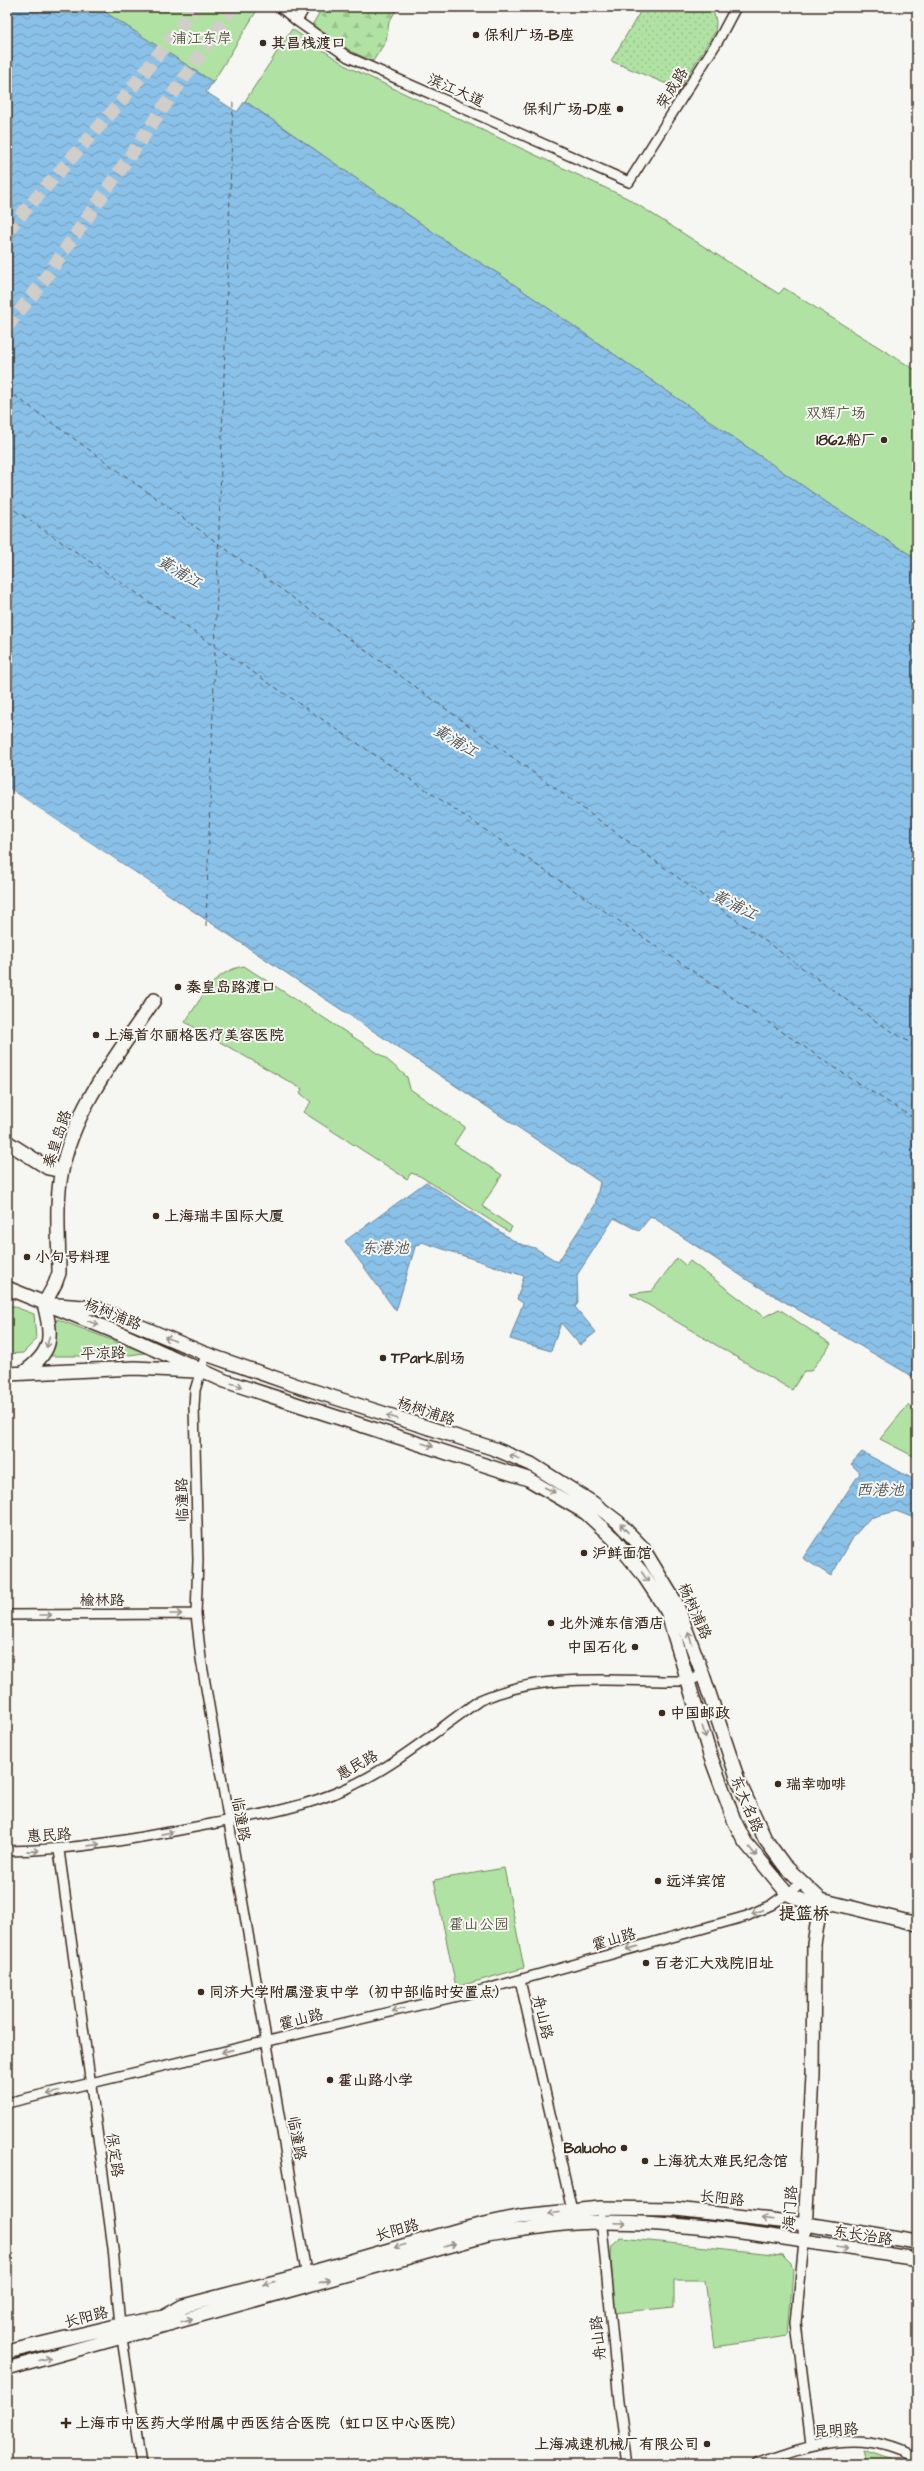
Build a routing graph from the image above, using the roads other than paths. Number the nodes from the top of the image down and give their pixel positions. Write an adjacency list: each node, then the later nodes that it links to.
1 (305, 7): 4 (street)
2 (736, 7): 5 (street, 荣成路)
3 (285, 9): 4 (street, 滨江大道)
4 (297, 21): 5 (street, 滨江大道)
5 (629, 182)
6 (154, 1000): 8 (main road, 秦皇岛路)
7 (7, 1142): 8 (main road)
8 (62, 1171): 10 (main road, 秦皇岛路)
9 (7, 1288): 10 (main road, 杨树浦路)
10 (44, 1304): 11 (main road, 杨树浦路, one-way to 10); 12 (main road, 杨树浦路, one-way to 12); 13 (main road, one-way to 13)
11 (206, 1354): 12 (street, 临潼路); 17 (main road, 杨树浦路, one-way to 11)
12 (201, 1371): 13 (main road, 平凉路); 15 (street, 临潼路); 18 (main road, 杨树浦路, one-way to 18)
13 (22, 1373): 14 (main road, 平凉路)
14 (7, 1374)
15 (196, 1614): 16 (street, 榆林路, one-way to 15); 19 (street, 临潼路)
16 (7, 1615)
17 (703, 1675): 18 (street, 惠民路); 22 (main road, 东大名路)
18 (690, 1681): 19 (street, 惠民路); 23 (main road, 东大名路, one-way to 23)
19 (228, 1821): 20 (street, 惠民路, one-way to 19); 27 (street, 临潼路)
20 (59, 1850): 21 (street, 惠民路, one-way to 20); 28 (street, 保定路)
21 (7, 1851)
22 (801, 1884): 23 (street, 霍山路); 24 (main road, 东大名路)
23 (788, 1894): 24 (main road, 东大名路); 26 (street, 霍山路, one-way to 26)
24 (820, 1900): 25 (main road, 东大名路); 34 (main road, 海门路)
25 (917, 1924)
26 (520, 1980): 27 (street, 霍山路, one-way to 27); 31 (street, 舟山路)
27 (265, 2042): 28 (street, 霍山路, one-way to 28); 38 (street, 临潼路)
28 (91, 2083): 29 (street, 霍山路, one-way to 29); 39 (street, 保定路)
29 (7, 2103)
30 (600, 2208): 31 (main road, 长阳路); 32 (street, 舟山路); 34 (main road, 长阳路, one-way to 30)
31 (572, 2211): 33 (street, 舟山路); 38 (main road, 长阳路, one-way to 38)
32 (601, 2222): 33 (main road, 长阳路); 35 (main road, 长阳路, one-way to 35); 46 (street, 舟山路)
33 (575, 2224): 38 (main road, 长阳路, one-way to 33)
34 (806, 2224): 35 (main road, 海门路); 36 (main road, 东长治路)
35 (804, 2242): 37 (main road, 东长治路, one-way to 37); 43 (street, 海门路)
36 (917, 2242)
37 (917, 2259)
38 (308, 2280): 39 (main road, 长阳路, one-way to 39); 40 (main road, 长阳路, one-way to 38)
39 (120, 2325): 40 (street, 保定路); 41 (main road, 长阳路)
40 (122, 2338): 42 (main road, 长阳路, one-way to 40); 45 (street, 保定路)
41 (7, 2352)
42 (7, 2369)
43 (811, 2445): 44 (street, 昆明路); 47 (street, 昆明路)
44 (917, 2458)
45 (141, 2464)
46 (628, 2464)
47 (757, 2464)

